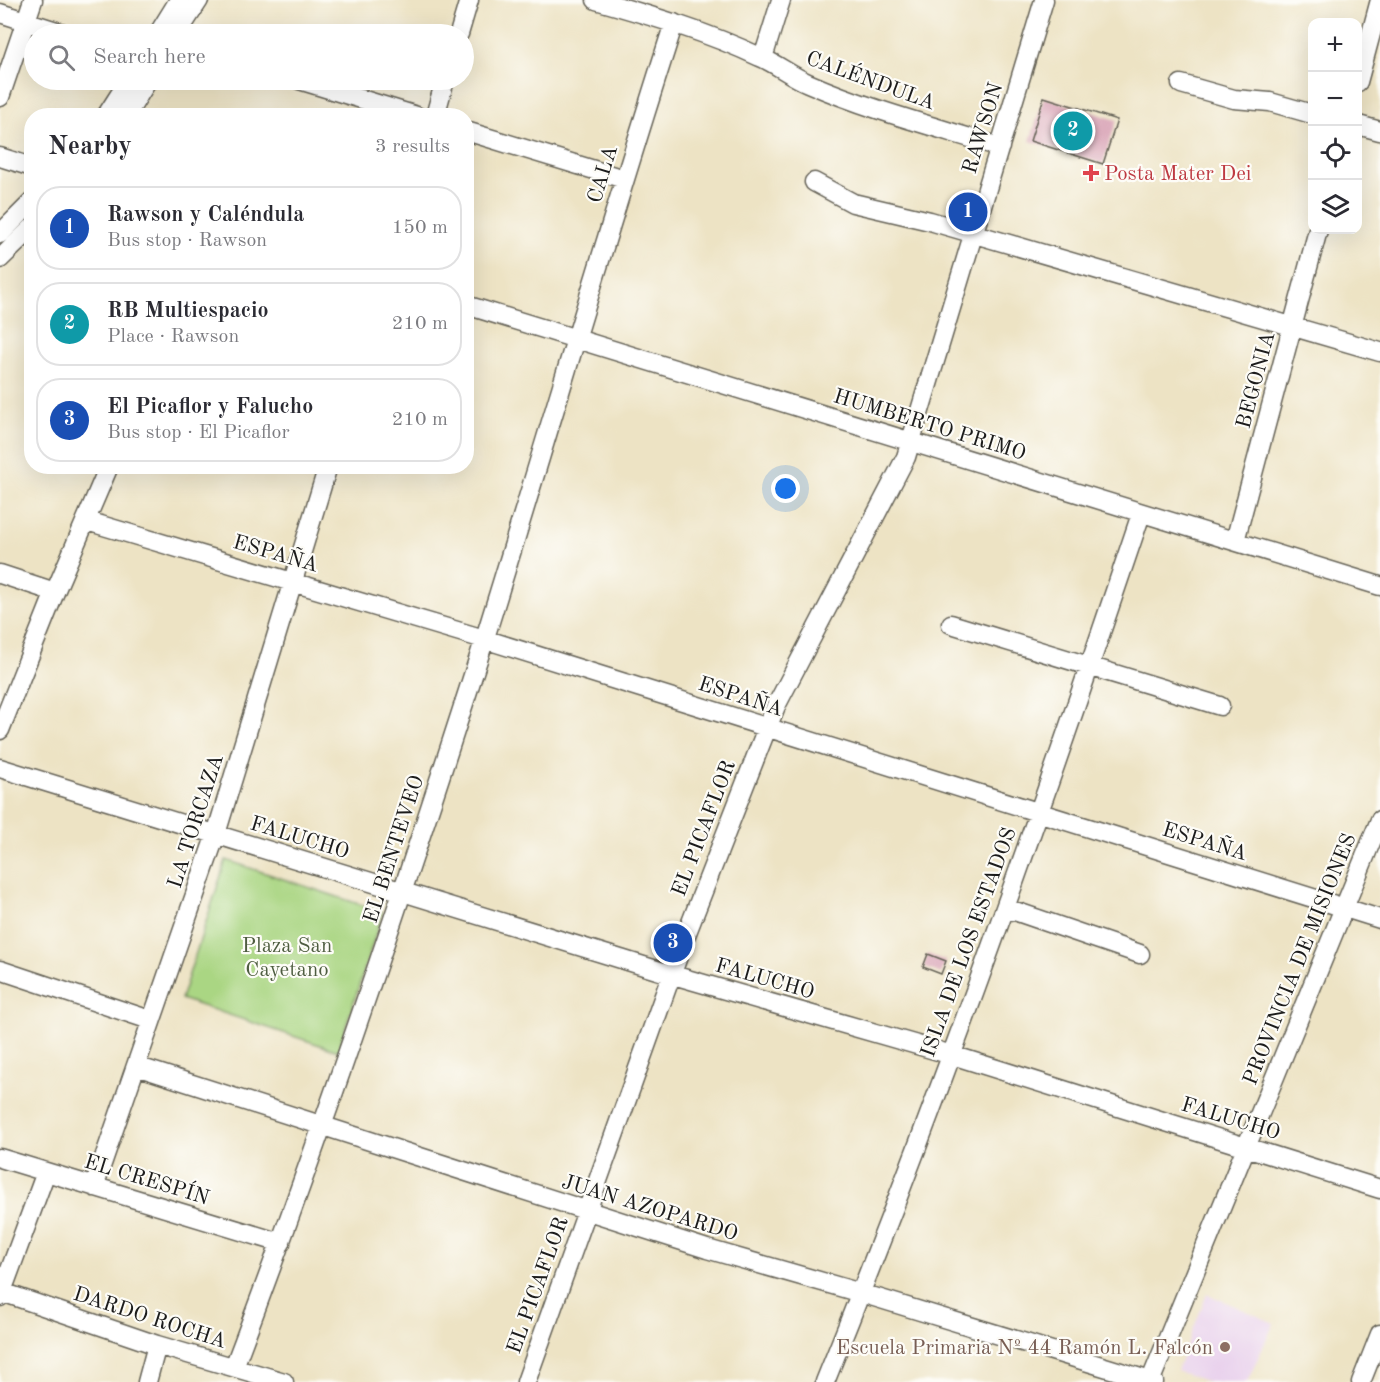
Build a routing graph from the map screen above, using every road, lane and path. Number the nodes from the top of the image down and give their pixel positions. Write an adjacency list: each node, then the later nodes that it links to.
1 (33, 0): 10 (street)
2 (179, 0): 13 (street)
3 (199, 0): 14 (street)
4 (469, 0): 15 (street)
5 (596, 0): 11 (street, CALÉNDULA)
6 (781, 0): 17 (street)
7 (1044, 0): 33 (street, RAWSON)
8 (1380, 0): 18 (street)
9 (0, 14): 10 (street)
10 (26, 22): 12 (street)
11 (674, 23): 17 (street, CALÉNDULA); 36 (street, CALA)
12 (33, 24)
13 (170, 24)
14 (176, 24)
15 (462, 24)
16 (24, 28): 24 (street)
17 (763, 58): 33 (street, CALÉNDULA)
18 (1361, 72)
19 (1181, 84): 29 (street)
20 (123, 90): 25 (street)
21 (142, 90): 26 (street)
22 (332, 90): 27 (street)
23 (443, 90): 28 (street)
24 (0, 97)
25 (111, 108)
26 (131, 108)
27 (391, 108)
28 (437, 108)
29 (1308, 113)
30 (1362, 126): 31 (street)
31 (1380, 131)
32 (474, 133): 36 (street)
33 (1000, 147): 40 (street, RAWSON)
34 (0, 157): 35 (street)
35 (24, 164)
36 (624, 179): 46 (street, CALA)
37 (814, 182): 40 (street)
38 (24, 210): 39 (street)
39 (0, 234)
40 (974, 234): 45 (street); 48 (street, RAWSON)
41 (1317, 234): 45 (street, BEGONIA)
42 (24, 236): 43 (street)
43 (0, 259)
44 (474, 308): 46 (street, HUMBERTO PRIMO)
45 (1292, 327): 47 (street); 53 (street, BEGONIA)
46 (577, 339): 48 (street, HUMBERTO PRIMO); 59 (street, EL BENTEVEO)
47 (1380, 352)
48 (911, 442): 51 (street, HUMBERTO PRIMO); 62 (street, EL PICAFLOR)
49 (106, 474): 52 (street)
50 (326, 474): 55 (street, LA TORCAZA)
51 (1141, 514): 53 (street, HUMBERTO PRIMO); 60 (street, ISLA DE LOS ESTADOS)
52 (87, 521): 55 (street, ESPAÑA); 57 (street)
53 (1235, 541): 56 (street, HUMBERTO PRIMO)
54 (0, 574): 57 (street)
55 (294, 581): 59 (street, ESPAÑA); 67 (street, LA TORCAZA)
56 (1380, 586)
57 (55, 592): 63 (street)
58 (951, 624): 60 (street)
59 (484, 639): 62 (street, ESPAÑA); 68 (street, EL BENTEVEO)
60 (1090, 667): 61 (street); 65 (street, ISLA DE LOS ESTADOS)
61 (1220, 706)
62 (767, 728): 65 (street, ESPAÑA); 74 (street, EL PICAFLOR)
63 (0, 730)
64 (0, 768): 67 (street, FALUCHO)
65 (1040, 813): 69 (street, ISLA DE LOS ESTADOS); 70 (street, ESPAÑA)
66 (1380, 820): 70 (street, PROVINCIA DE MISIONES)
67 (216, 834): 68 (street, FALUCHO); 75 (street, LA TORCAZA)
68 (403, 892): 74 (street, FALUCHO); 78 (street, EL BENTEVEO)
69 (1006, 908): 72 (street); 76 (street, ISLA DE LOS ESTADOS)
70 (1344, 908): 71 (street, ESPAÑA); 79 (street, PROVINCIA DE MISIONES)
71 (1380, 919)
72 (1140, 954)
73 (0, 970): 75 (street)
74 (673, 975): 76 (street, FALUCHO); 84 (street, EL PICAFLOR)
75 (150, 1020): 77 (street, LA TORCAZA)
76 (951, 1055): 79 (street, FALUCHO); 86 (street, ISLA DE LOS ESTADOS)
77 (136, 1066): 78 (street, JUAN AZOPARDO); 82 (street, LA TORCAZA)
78 (323, 1126): 84 (street, JUAN AZOPARDO); 85 (street, EL BENTEVEO)
79 (1247, 1147): 83 (street, FALUCHO); 95 (street, PROVINCIA DE MISIONES)
80 (0, 1158): 81 (street, EL CRESPÍN)
81 (46, 1172): 82 (street, EL CRESPÍN); 87 (street)
82 (94, 1187): 85 (street, EL CRESPÍN)
83 (1380, 1188)
84 (587, 1211): 86 (street, JUAN AZOPARDO); 93 (street, EL PICAFLOR)
85 (281, 1243): 90 (street, EL BENTEVEO)
86 (861, 1293): 94 (street, ISLA DE LOS ESTADOS); 95 (street, JUAN AZOPARDO)
87 (1, 1294): 89 (street, DARDO ROCHA)
88 (1380, 1334): 96 (street)
89 (157, 1346): 90 (street, DARDO ROCHA); 91 (street)
90 (234, 1367): 92 (street, DARDO ROCHA)
91 (147, 1382)
92 (284, 1382)
93 (526, 1382)
94 (825, 1382)
95 (1151, 1382)
96 (1361, 1382)

